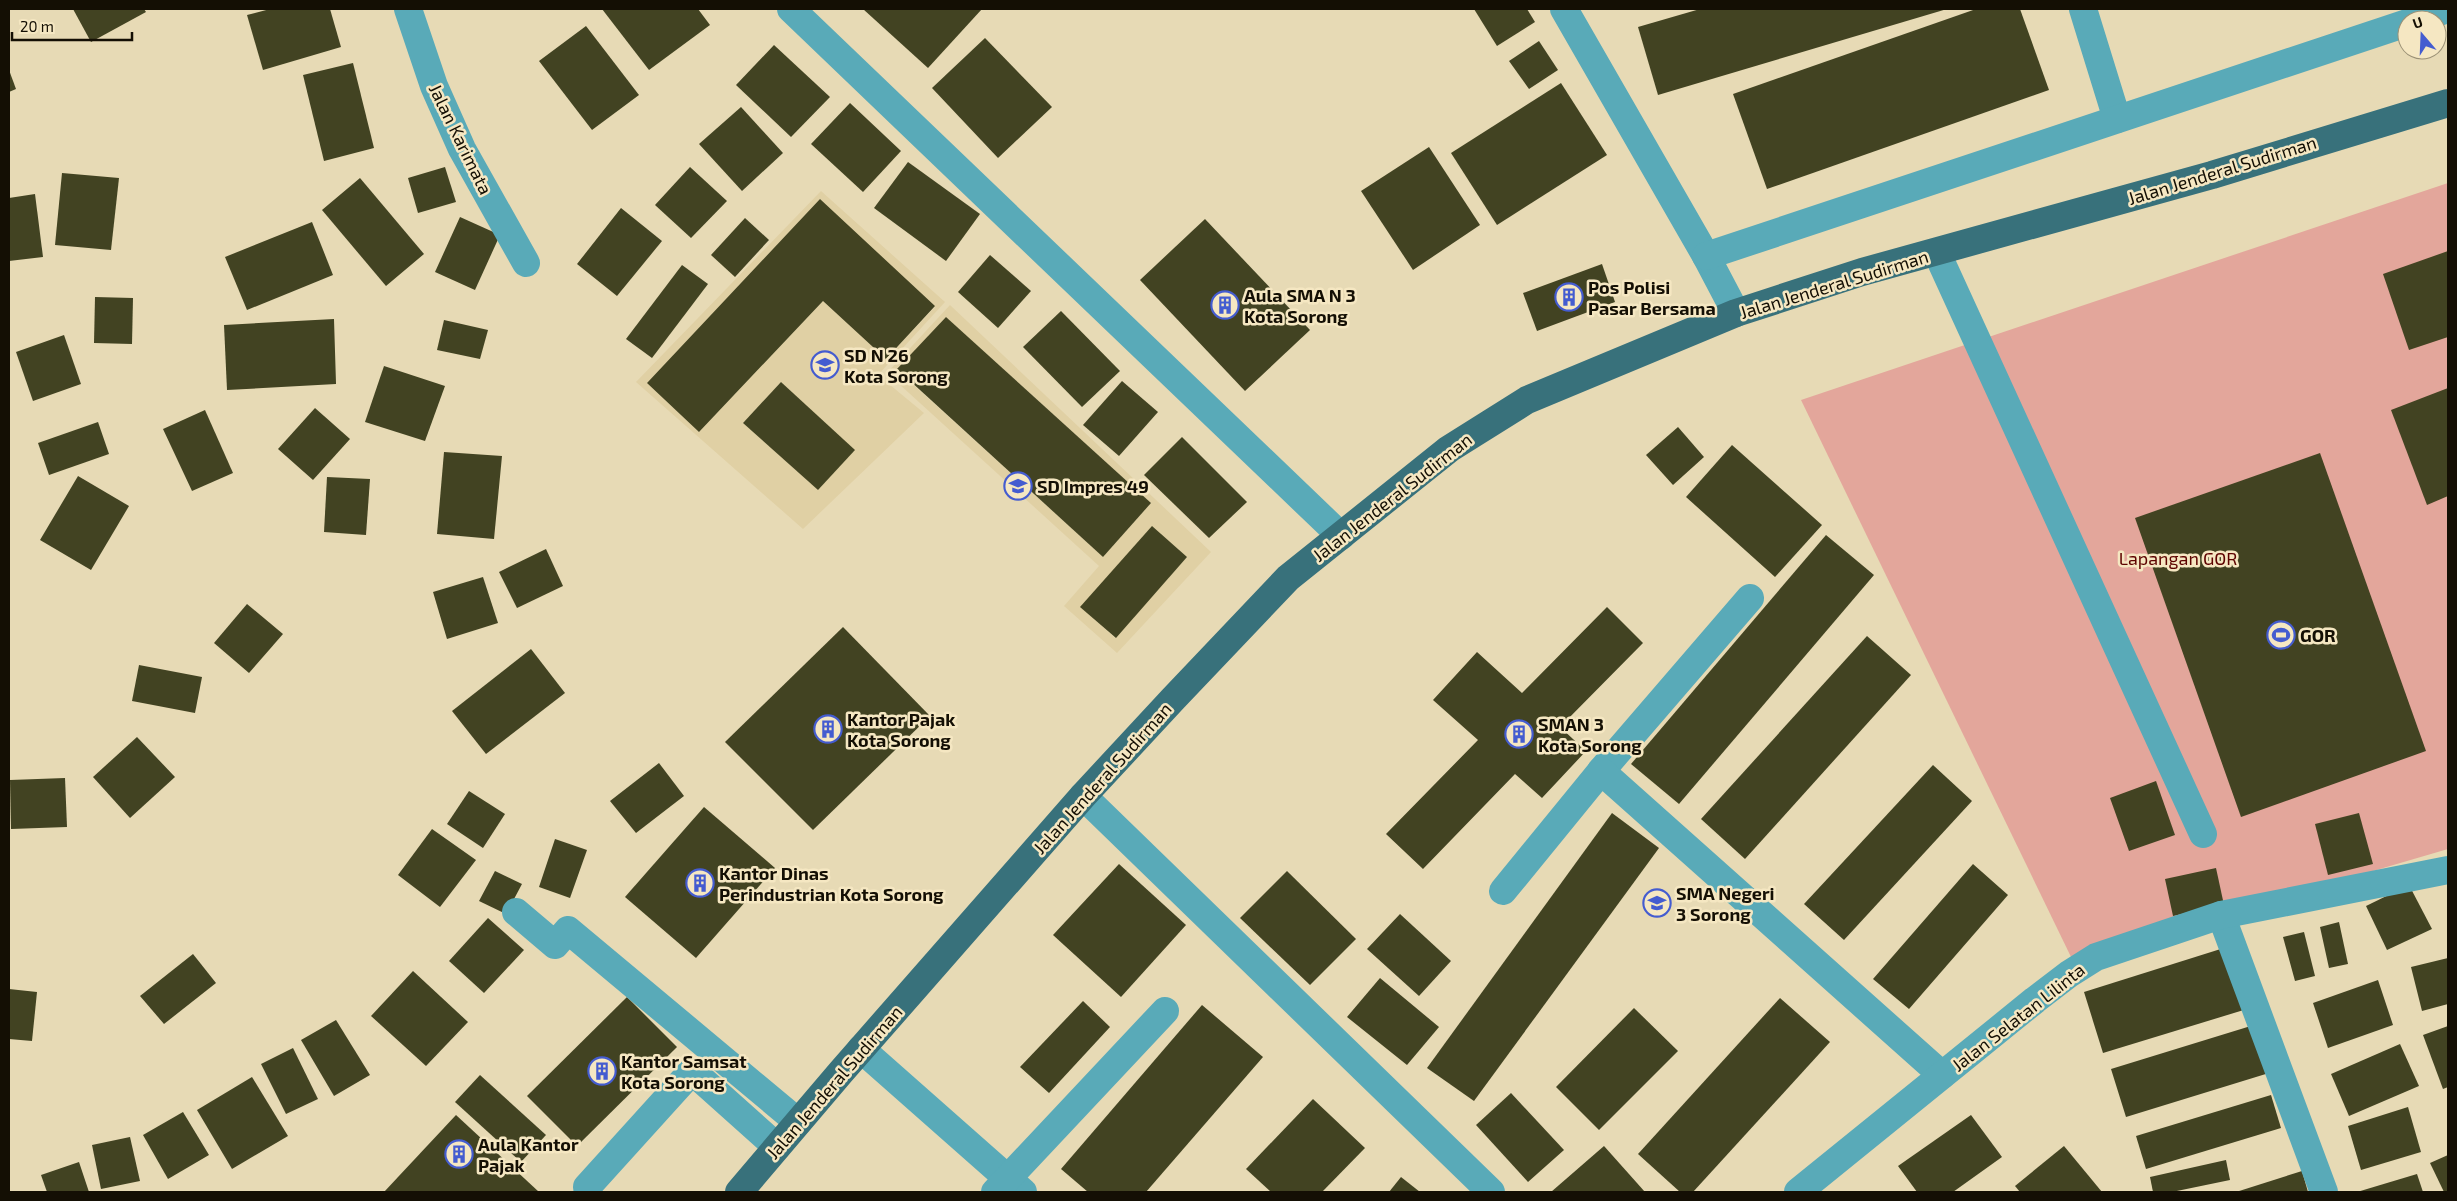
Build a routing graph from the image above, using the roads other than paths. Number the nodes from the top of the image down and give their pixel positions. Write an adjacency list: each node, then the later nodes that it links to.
1 (408, 9): 10 (street, Jalan Karimata)
2 (790, 9): 12 (street)
3 (1564, 9): 9 (street)
4 (2082, 9): 7 (street)
5 (2397, 22): 7 (street)
6 (2448, 103): 8 (main road, Jalan Jenderal Sudirman)
7 (2117, 119): 9 (street)
8 (1937, 253): 11 (main road, Jalan Jenderal Sudirman); 16 (street)
9 (1706, 256): 11 (street)
10 (526, 264)
11 (1736, 313): 12 (main road, Jalan Jenderal Sudirman)
12 (1341, 536): 15 (main road, Jalan Jenderal Sudirman)
13 (1750, 598): 14 (street)
14 (1601, 771): 18 (street); 23 (street)
15 (1083, 796): 22 (main road, Jalan Jenderal Sudirman); 30 (street)
16 (2202, 834)
17 (2448, 870): 20 (street, Jalan Selatan Lilinta)
18 (1504, 891)
19 (516, 912): 24 (street)
20 (2221, 915): 23 (street, Jalan Selatan Lilinta); 31 (street)
21 (1165, 1011): 27 (street)
22 (861, 1049): 24 (main road, Jalan Jenderal Sudirman); 27 (street)
23 (1942, 1075): 28 (street, Jalan Selatan Lilinta)
24 (798, 1122): 25 (main road, Jalan Jenderal Sudirman)
25 (777, 1147): 26 (street); 29 (main road, Jalan Jenderal Sudirman)
26 (587, 1187)
27 (1008, 1188)
28 (1806, 1190)
29 (739, 1192)
30 (1491, 1192)
31 (2324, 1192)

